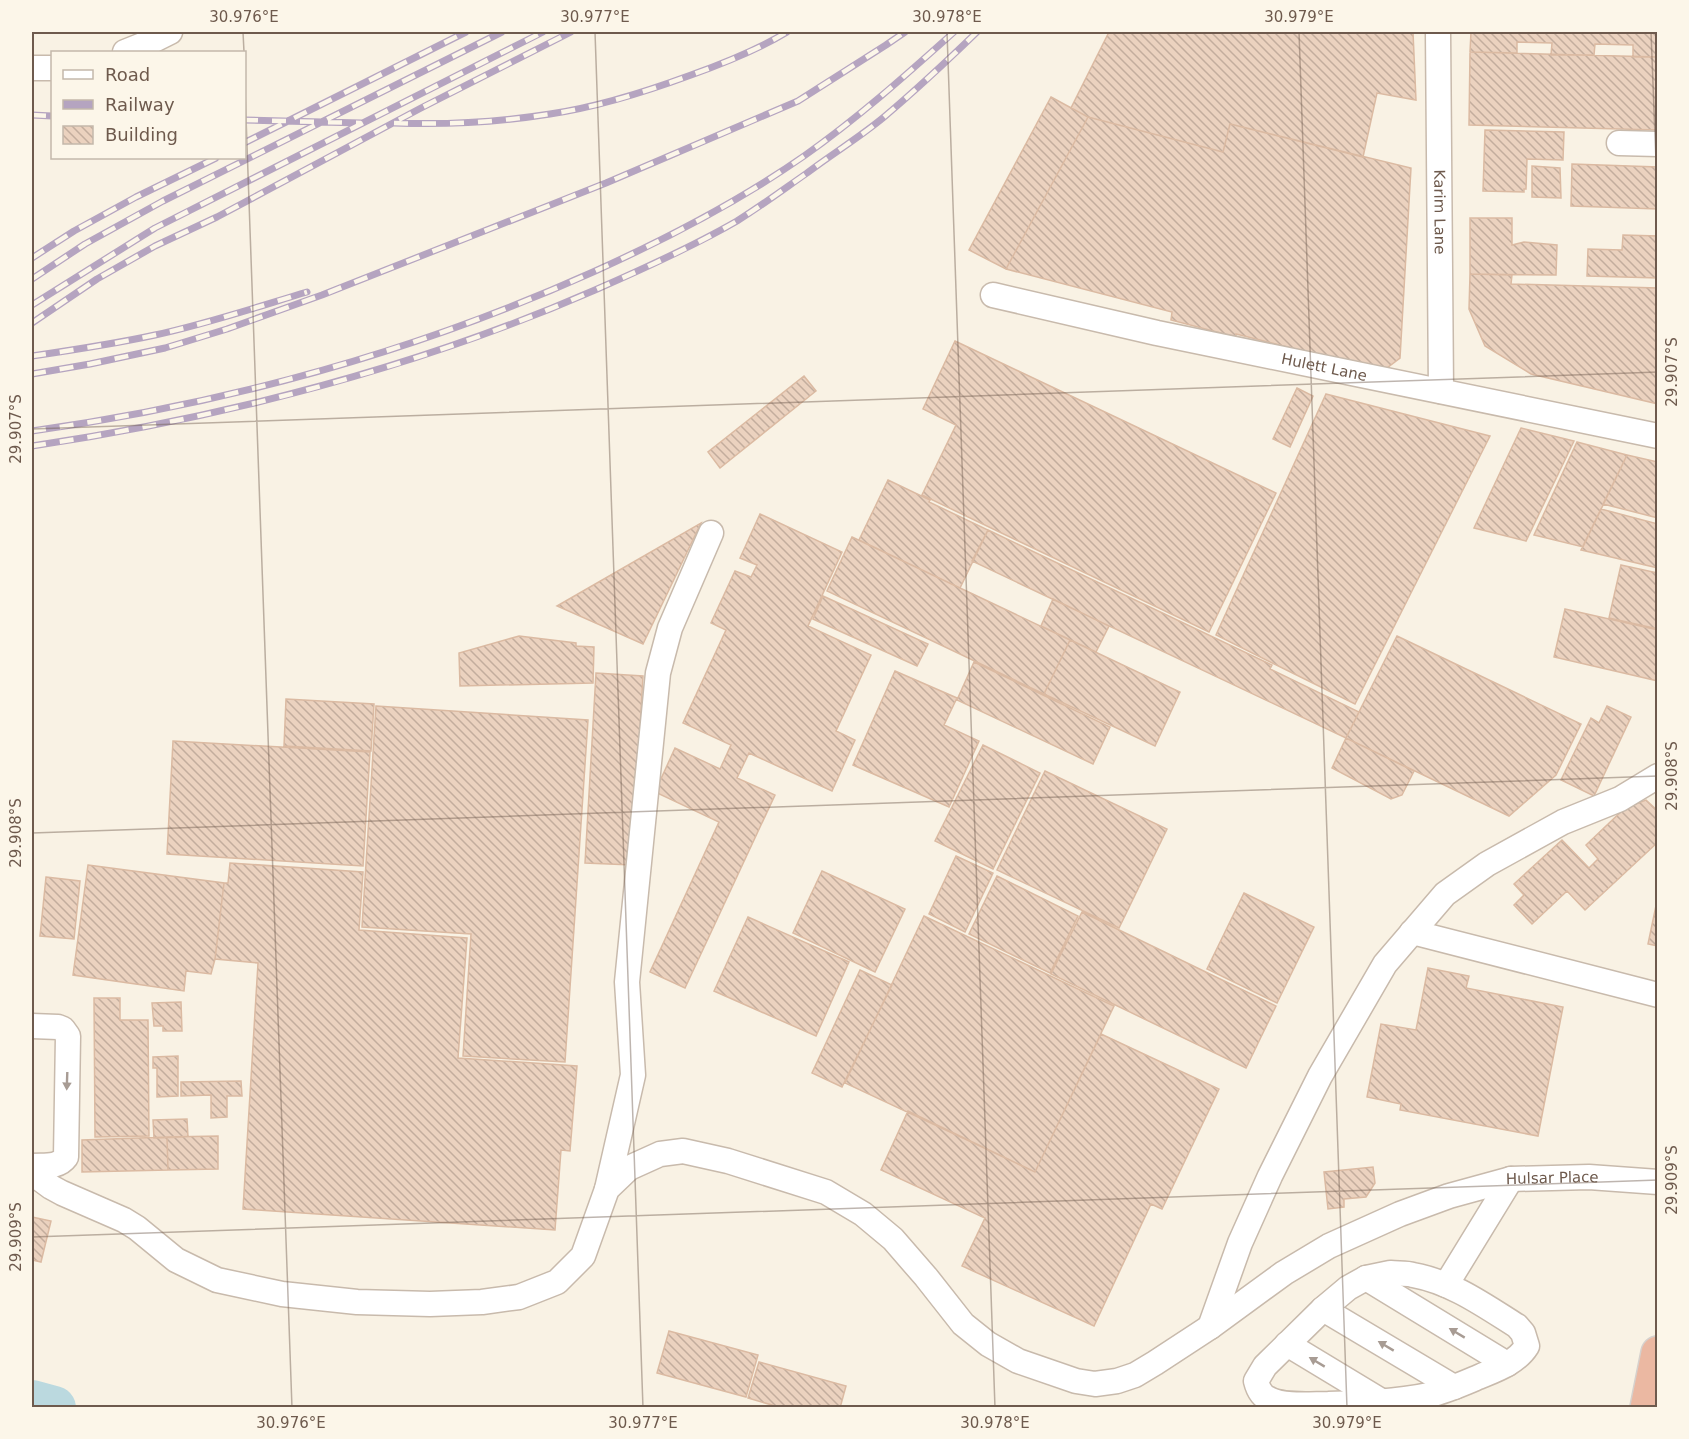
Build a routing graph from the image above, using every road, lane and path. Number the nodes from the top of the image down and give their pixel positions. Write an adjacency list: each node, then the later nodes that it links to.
1 (1438, 32): 9 (street, Karim Lane)
2 (155, 35): 3 (street)
3 (127, 51)
4 (32, 68): 5 (street)
5 (51, 68)
6 (1619, 143): 7 (street)
7 (1658, 144)
8 (993, 295): 9 (street, Hulett Lane)
9 (1441, 391): 10 (street, Hulett Lane)
10 (1658, 436)
11 (711, 533): 20 (street)
12 (1658, 776): 13 (street)
13 (1412, 932): 14 (street); 24 (street)
14 (1658, 995)
15 (32, 1026): 16 (street, one-way to 16)
16 (32, 1166)
17 (32, 1173): 20 (street)
18 (1511, 1179): 19 (street, Hulsar Place); 22 (street); 24 (street, Hulsar Place)
19 (1658, 1182)
20 (607, 1190): 24 (street, Hulsar Place)
21 (1366, 1278): 22 (street); 23 (street); 27 (street, one-way to 21)
22 (1446, 1285): 27 (street)
23 (1323, 1309): 25 (street); 28 (street, one-way to 23)
24 (1210, 1327)
25 (1287, 1344): 29 (street, one-way to 25); 29 (street)
26 (1658, 1353): 30 (highway)
27 (1507, 1364): 28 (street)
28 (1454, 1387): 29 (street)
29 (1383, 1402)
30 (1647, 1407)

